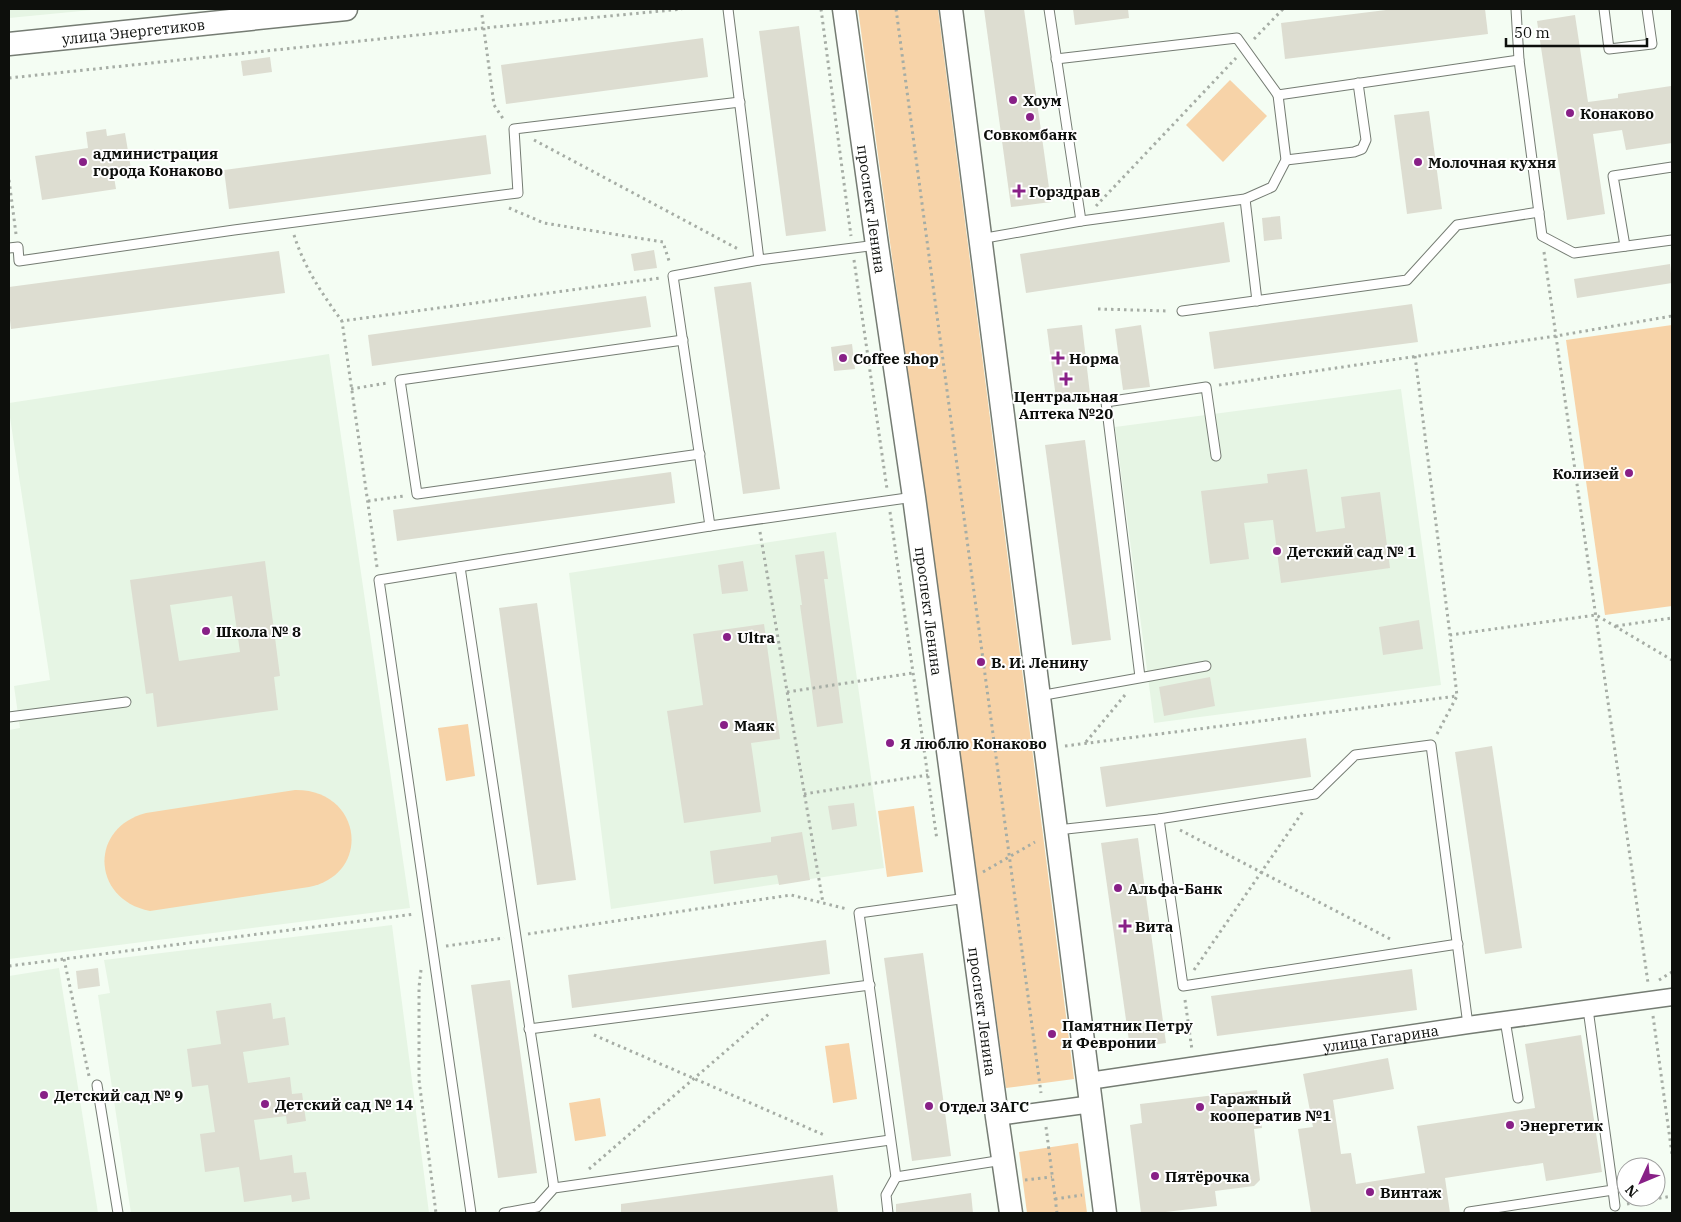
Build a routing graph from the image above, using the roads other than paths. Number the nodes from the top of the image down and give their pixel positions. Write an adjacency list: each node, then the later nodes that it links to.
1 (346, 9): 9 (street, улица Энергетиков)
2 (728, 9): 14 (lane)
3 (844, 9): 22 (street, проспект Ленина)
4 (951, 9): 20 (street)
5 (1049, 9): 10 (lane)
6 (1516, 9): 11 (lane)
7 (1604, 9): 8 (lane)
8 (1647, 9)
9 (9, 44)
10 (1056, 59): 13 (lane); 19 (lane)
11 (1519, 60): 12 (lane); 18 (lane)
12 (1358, 84): 13 (lane); 15 (lane)
13 (1278, 95): 15 (lane)
14 (740, 102): 24 (lane); 25 (lane)
15 (1286, 160): 17 (lane)
16 (1672, 168): 23 (lane)
17 (1245, 199): 19 (lane); 26 (lane)
18 (1539, 212): 23 (lane); 26 (lane)
19 (1081, 221): 20 (lane)
20 (980, 239): 36 (street)
21 (1672, 240): 23 (lane)
22 (877, 245): 25 (lane); 31 (street, проспект Ленина)
23 (1625, 246)
24 (13, 247)
25 (759, 260): 28 (lane)
26 (1257, 301): 27 (lane)
27 (1182, 311)
28 (683, 340): 29 (lane); 29 (lane)
29 (700, 454): 32 (lane)
30 (1216, 456): 35 (lane)
31 (914, 497): 32 (lane); 41 (street, проспект Ленина)
32 (710, 526): 33 (lane)
33 (460, 567): 48 (lane); 64 (lane)
34 (1206, 666): 35 (lane)
35 (1140, 678): 36 (lane)
36 (1038, 696): 40 (street)
37 (126, 702): 38 (lane)
38 (9, 717)
39 (1159, 819): 40 (lane); 42 (lane); 42 (lane)
40 (1056, 830): 49 (street)
41 (967, 898): 43 (lane); 53 (street, проспект Ленина)
42 (1458, 944): 47 (lane)
43 (870, 985): 48 (lane); 54 (lane)
44 (1672, 997): 45 (street, улица Гагарина)
45 (1588, 1009): 46 (street, улица Гагарина); 58 (lane)
46 (1505, 1020): 47 (street, улица Гагарина); 51 (lane)
47 (1468, 1025): 49 (street, улица Гагарина)
48 (529, 1029): 57 (lane)
49 (1089, 1081): 52 (street)
50 (97, 1085): 63 (lane)
51 (1518, 1098)
52 (1092, 1104): 53 (street); 59 (street)
53 (996, 1117): 55 (street, проспект Ленина)
54 (890, 1140): 56 (lane); 57 (lane)
55 (1003, 1160): 56 (lane); 67 (street, проспект Ленина)
56 (896, 1177): 66 (lane)
57 (554, 1188): 61 (lane)
58 (1613, 1190): 60 (lane); 62 (lane)
59 (1104, 1203)
60 (1614, 1206)
61 (537, 1210): 65 (lane)
62 (1469, 1212)
63 (118, 1213)
64 (471, 1213)
65 (504, 1213)
66 (888, 1213)
67 (1011, 1213)

